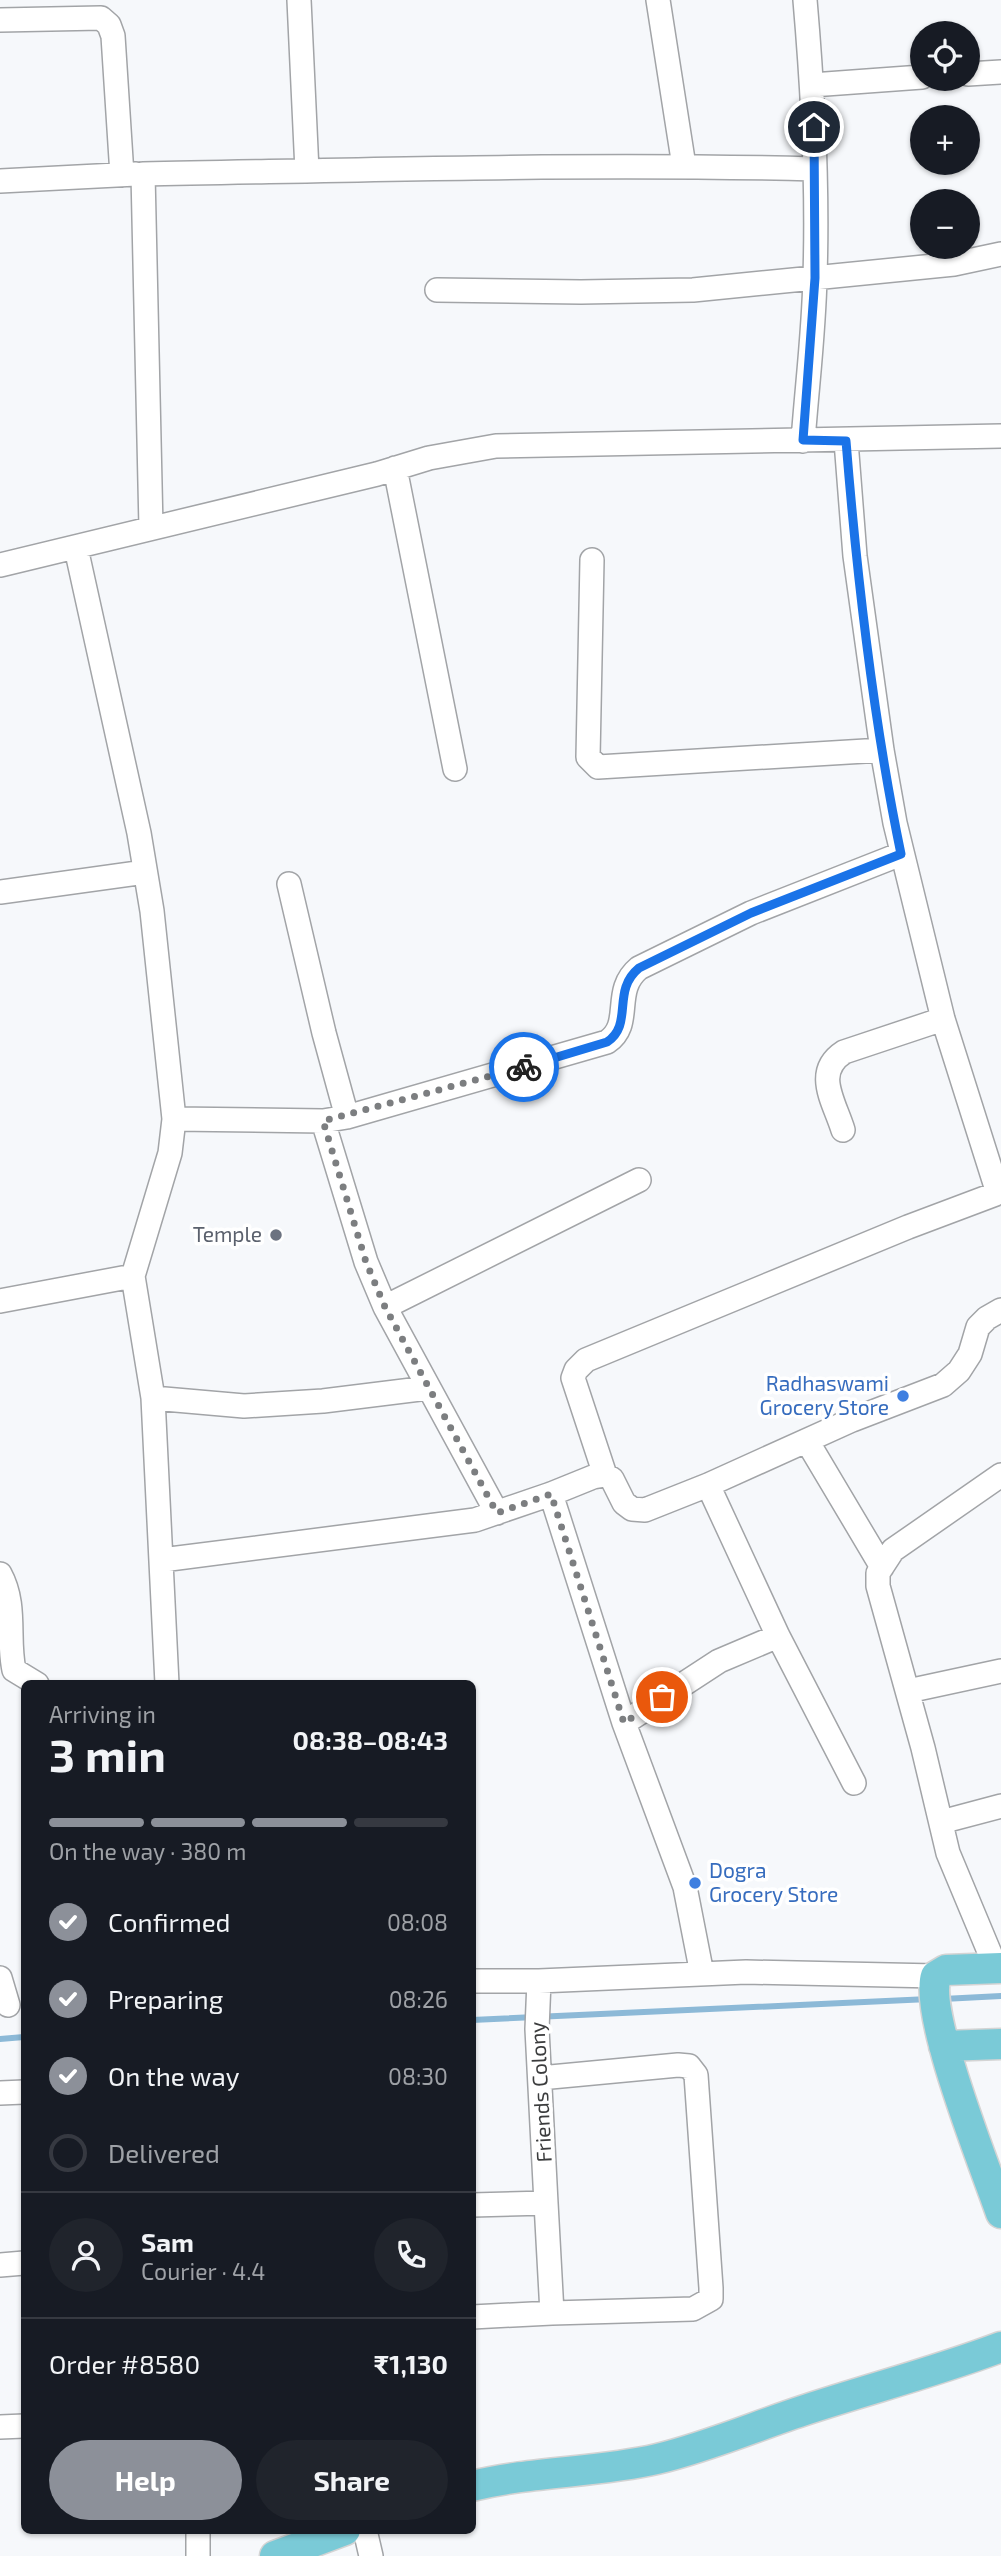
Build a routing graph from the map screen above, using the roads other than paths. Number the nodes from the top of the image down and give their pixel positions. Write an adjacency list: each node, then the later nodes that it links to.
1 (299, 0): 12 (street)
2 (658, 0): 10 (street)
3 (805, 0): 9 (street)
4 (24, 10): 5 (street); 13 (street)
5 (0, 20)
6 (1001, 72): 7 (street)
7 (980, 73)
8 (910, 78): 9 (street)
9 (812, 85): 11 (street)
10 (684, 166): 11 (street); 12 (street)
11 (815, 169): 16 (street)
12 (307, 171): 13 (street)
13 (133, 175): 14 (street); 22 (street)
14 (0, 181)
15 (1001, 254): 16 (street)
16 (815, 278): 17 (street); 19 (street)
17 (437, 290)
18 (1001, 436): 20 (street)
19 (803, 440): 20 (street); 21 (street)
20 (846, 441): 26 (street)
21 (395, 468): 22 (street); 27 (street)
22 (151, 528): 23 (street)
23 (76, 548): 25 (street); 29 (street)
24 (592, 560): 26 (street)
25 (0, 565)
26 (882, 750): 28 (street)
27 (456, 769)
28 (901, 854): 32 (street); 33 (street)
29 (145, 872): 31 (street); 34 (street)
30 (289, 884): 33 (street)
31 (0, 892)
32 (943, 1019): 36 (street); 38 (street)
33 (347, 1116): 35 (street)
34 (174, 1119): 35 (street); 39 (street)
35 (323, 1121): 41 (street)
36 (842, 1130)
37 (639, 1180): 41 (street)
38 (1000, 1193): 46 (street)
39 (133, 1276): 40 (street); 44 (street)
40 (0, 1301)
41 (385, 1307): 43 (street)
42 (1001, 1310): 45 (street)
43 (428, 1388): 44 (street); 50 (street)
44 (153, 1398): 51 (street)
45 (807, 1441): 48 (street); 52 (street)
46 (605, 1475): 48 (street); 49 (street)
47 (1001, 1475): 52 (street)
48 (708, 1485): 54 (street)
49 (551, 1494): 50 (street); 59 (street)
50 (497, 1513): 51 (street)
51 (162, 1560): 57 (street)
52 (881, 1567): 58 (street)
53 (0, 1574): 56 (street)
54 (778, 1636): 59 (street); 60 (street)
55 (1001, 1671): 58 (street)
56 (30, 1680)
57 (167, 1680)
58 (908, 1691): 62 (street)
59 (624, 1723): 64 (street)
60 (854, 1783)
61 (1001, 1806): 62 (street)
62 (941, 1822): 63 (street)
63 (999, 1968): 68 (main road)
64 (702, 1974): 67 (street); 68 (street)
65 (0, 1979): 69 (street)
66 (476, 1981): 67 (street)
67 (539, 1981): 72 (street, Friends Colony)
68 (935, 1982): 70 (main road)
69 (11, 2005)
70 (942, 2037): 71 (main road); 77 (main road)
71 (1001, 2044)
72 (540, 2078): 75 (street, Friends Colony); 80 (street)
73 (21, 2092): 74 (street)
74 (0, 2093)
75 (546, 2203): 76 (street); 80 (street, Friends Colony)
76 (476, 2204)
77 (1001, 2213)
78 (21, 2263): 79 (street)
79 (0, 2265)
80 (552, 2313): 81 (street)
81 (476, 2317)
82 (1001, 2347): 85 (main road)
83 (21, 2426): 84 (street)
84 (0, 2427)
85 (476, 2485)
86 (198, 2534): 90 (street)
87 (335, 2534): 89 (main road)
88 (366, 2534): 91 (street)
89 (284, 2554)
90 (198, 2556)
91 (371, 2556)

